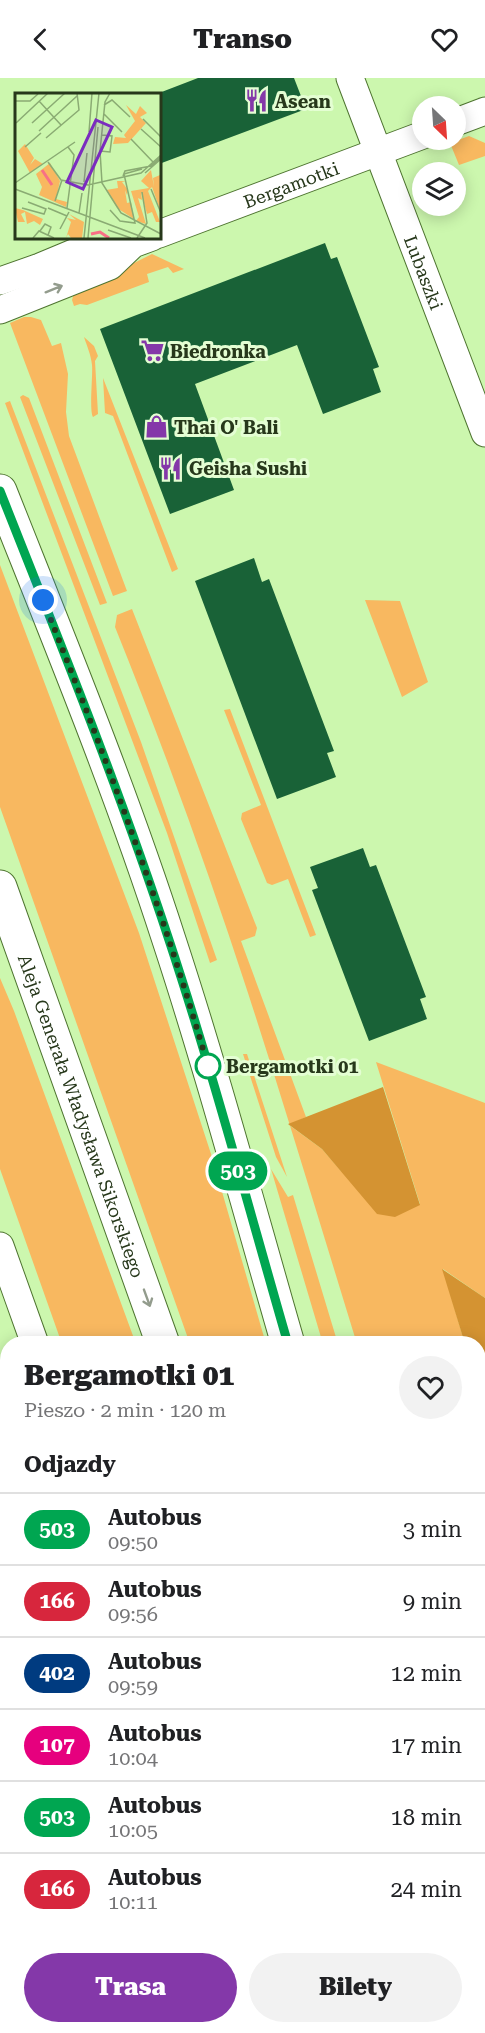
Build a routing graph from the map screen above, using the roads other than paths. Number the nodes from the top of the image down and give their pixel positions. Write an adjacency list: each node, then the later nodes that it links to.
1 (350, 78): 5 (street, Lubaszki)
2 (485, 111): 3 (street)
3 (466, 118)
4 (412, 139): 5 (street, Bergamotki)
5 (378, 152): 6 (street, Bergamotki); 10 (street, Lubaszki)
6 (160, 234)
7 (142, 240): 8 (street); 9 (street, one-way to 7)
8 (0, 281)
9 (0, 310)
10 (485, 433)
11 (0, 492): 16 (main road)
12 (0, 887): 15 (main road, Aleja Generała Władysława Sikorskiego, one-way to 15)
13 (0, 1246): 14 (street)
14 (32, 1336)
15 (160, 1336)
16 (286, 1336)

